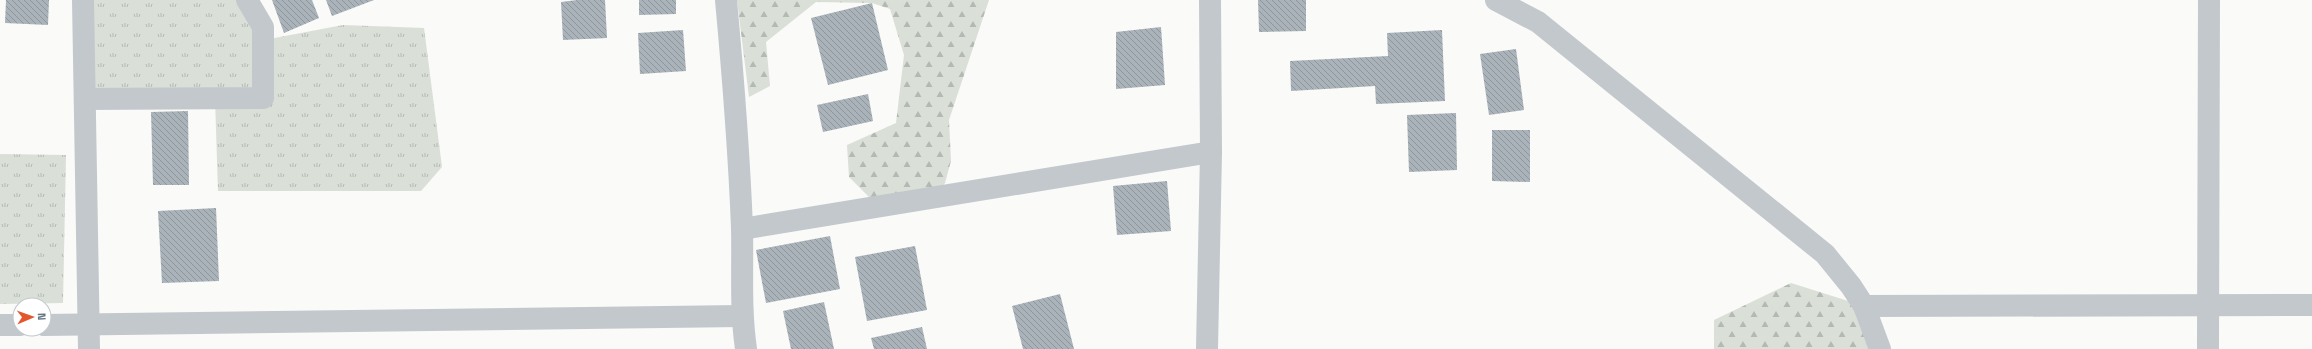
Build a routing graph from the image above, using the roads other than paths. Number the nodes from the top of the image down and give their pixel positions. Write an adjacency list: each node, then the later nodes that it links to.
1 (84, 0): 7 (street)
2 (247, 0): 7 (street)
3 (726, 0): 9 (street)
4 (1210, 0): 8 (street)
5 (1496, 0): 11 (street)
6 (2209, 0): 12 (street)
7 (85, 99): 17 (street)
8 (1211, 152): 9 (street); 20 (street)
9 (742, 230): 13 (street)
10 (2312, 305): 12 (street)
11 (1864, 306): 12 (street); 21 (street)
12 (2208, 306): 22 (street)
13 (741, 316): 17 (street); 19 (street)
14 (0, 325): 15 (street)
15 (12, 325)
16 (52, 325): 17 (street)
17 (89, 325): 18 (street)
18 (89, 349)
19 (746, 349)
20 (1207, 349)
21 (1880, 349)
22 (2208, 349)

